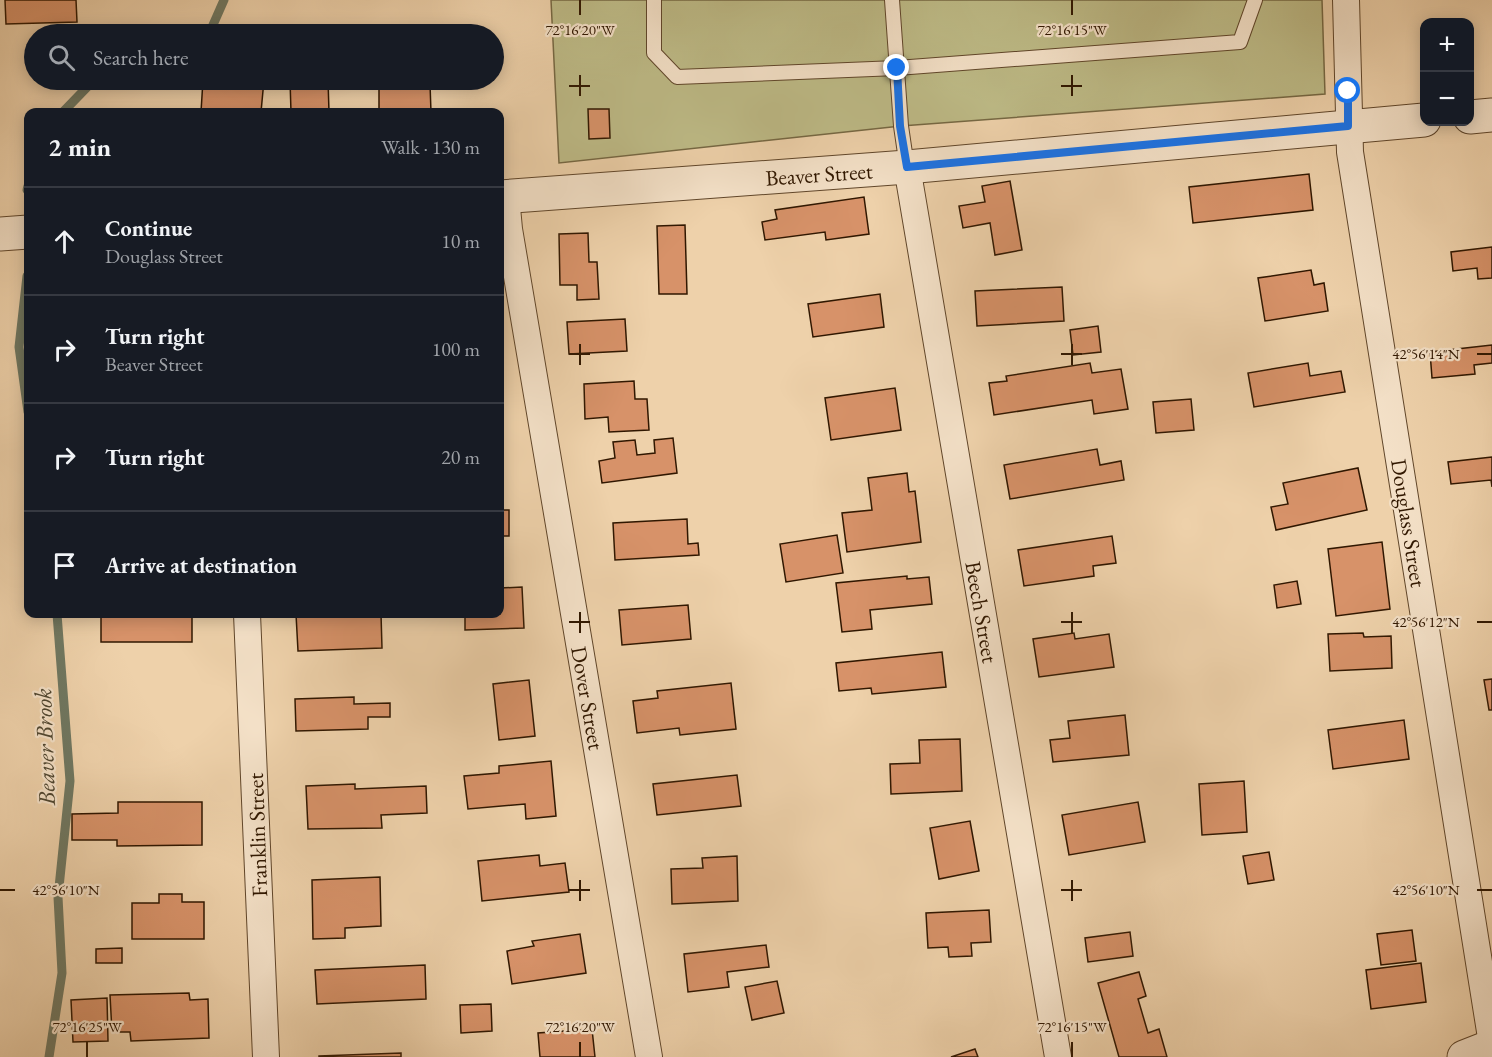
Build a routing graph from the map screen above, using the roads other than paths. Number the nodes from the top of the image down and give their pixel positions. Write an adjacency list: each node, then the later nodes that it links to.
1 (654, 0): 5 (lane)
2 (892, 0): 5 (lane)
3 (1255, 0): 5 (lane)
4 (1346, 0): 9 (street, Douglass Street)
5 (897, 68): 10 (lane)
6 (1492, 115): 7 (street)
7 (1474, 117)
8 (1420, 120): 9 (street, Beaver Street)
9 (1348, 126): 10 (street, Beaver Street); 16 (street, Douglass Street)
10 (907, 167): 11 (street, Beaver Street); 19 (street, Beech Street)
11 (504, 197)
12 (504, 202): 18 (street, Dover Street)
13 (24, 232): 14 (street)
14 (0, 234)
15 (247, 618): 17 (street, Franklin Street)
16 (1492, 1045): 20 (street)
17 (266, 1057)
18 (649, 1057)
19 (1058, 1057)
20 (1464, 1057)

